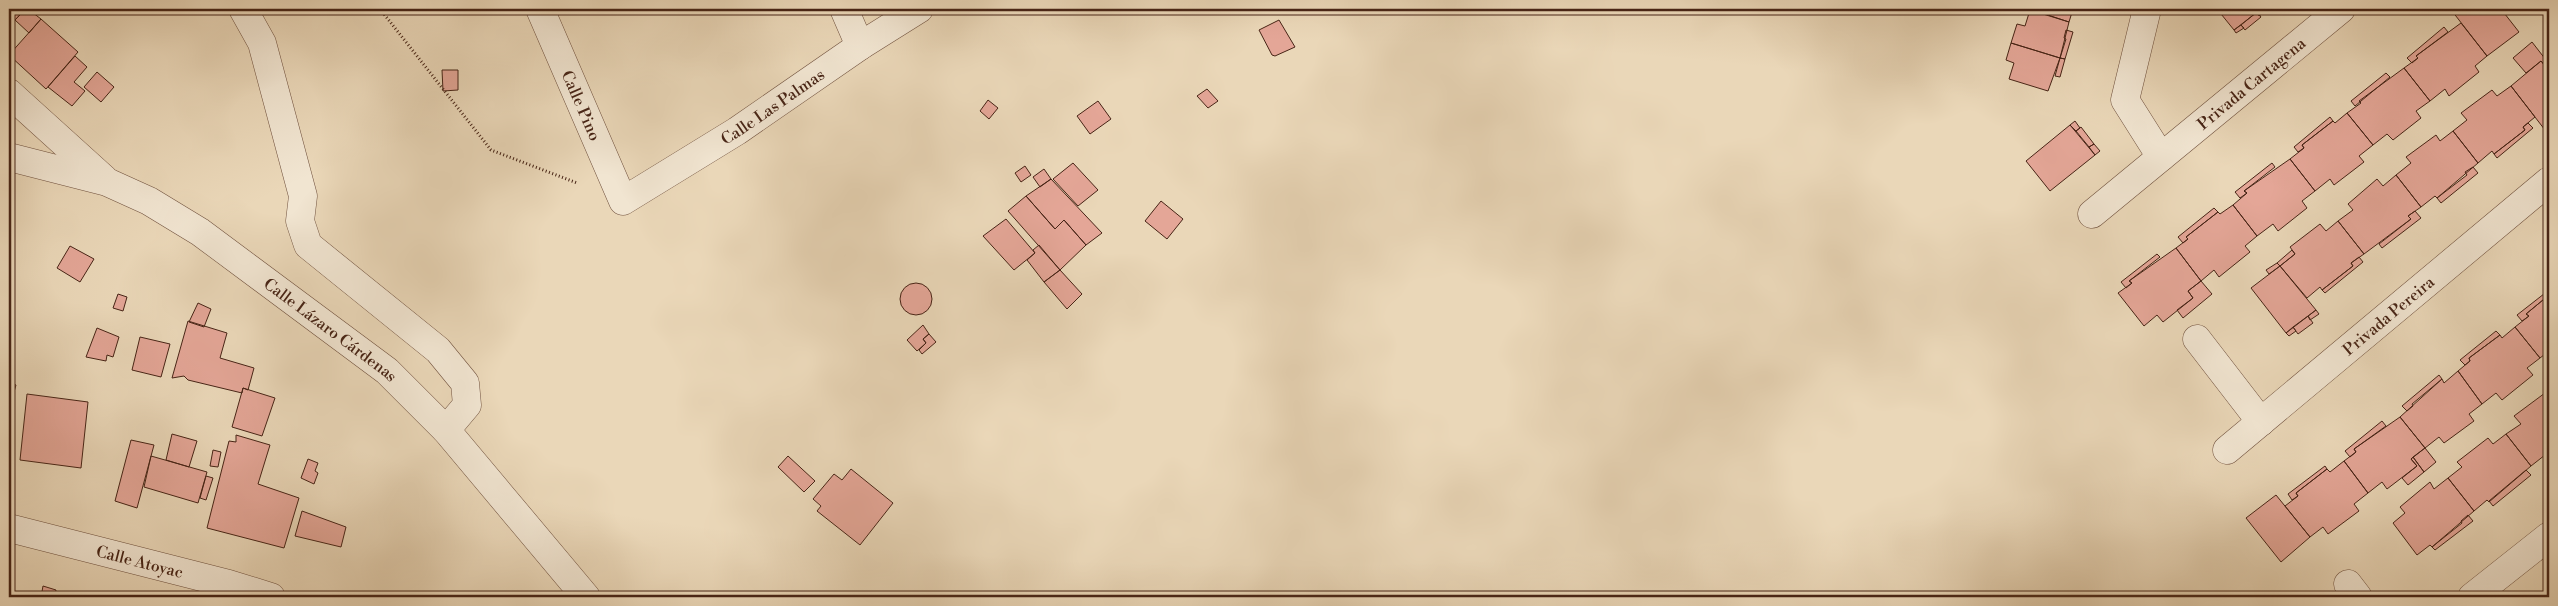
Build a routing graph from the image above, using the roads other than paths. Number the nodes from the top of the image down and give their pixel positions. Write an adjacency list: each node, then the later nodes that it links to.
1 (243, 9): 17 (street)
2 (540, 9): 13 (street, Calle Pino)
3 (844, 9): 7 (street)
4 (919, 9): 7 (street, Calle Las Palmas)
5 (2147, 9): 10 (street)
6 (2341, 9): 10 (street, Privada Cartagena)
7 (860, 46): 13 (street, Calle Las Palmas)
8 (9, 92): 12 (street)
9 (9, 157): 12 (street, Calle Lázaro Cárdenas)
10 (2161, 157): 14 (street, Privada Cartagena)
11 (2549, 181): 16 (street, Privada Pereira)
12 (107, 182): 17 (street, Calle Lázaro Cárdenas)
13 (623, 201)
14 (2092, 214)
15 (2197, 339): 16 (street)
16 (2261, 422): 18 (street, Privada Pereira)
17 (446, 430): 22 (street, Calle Lázaro Cárdenas)
18 (2227, 450)
19 (9, 528): 21 (street, Calle Atoyac)
20 (2549, 536): 23 (street)
21 (271, 597)
22 (586, 597)
23 (2472, 597)

